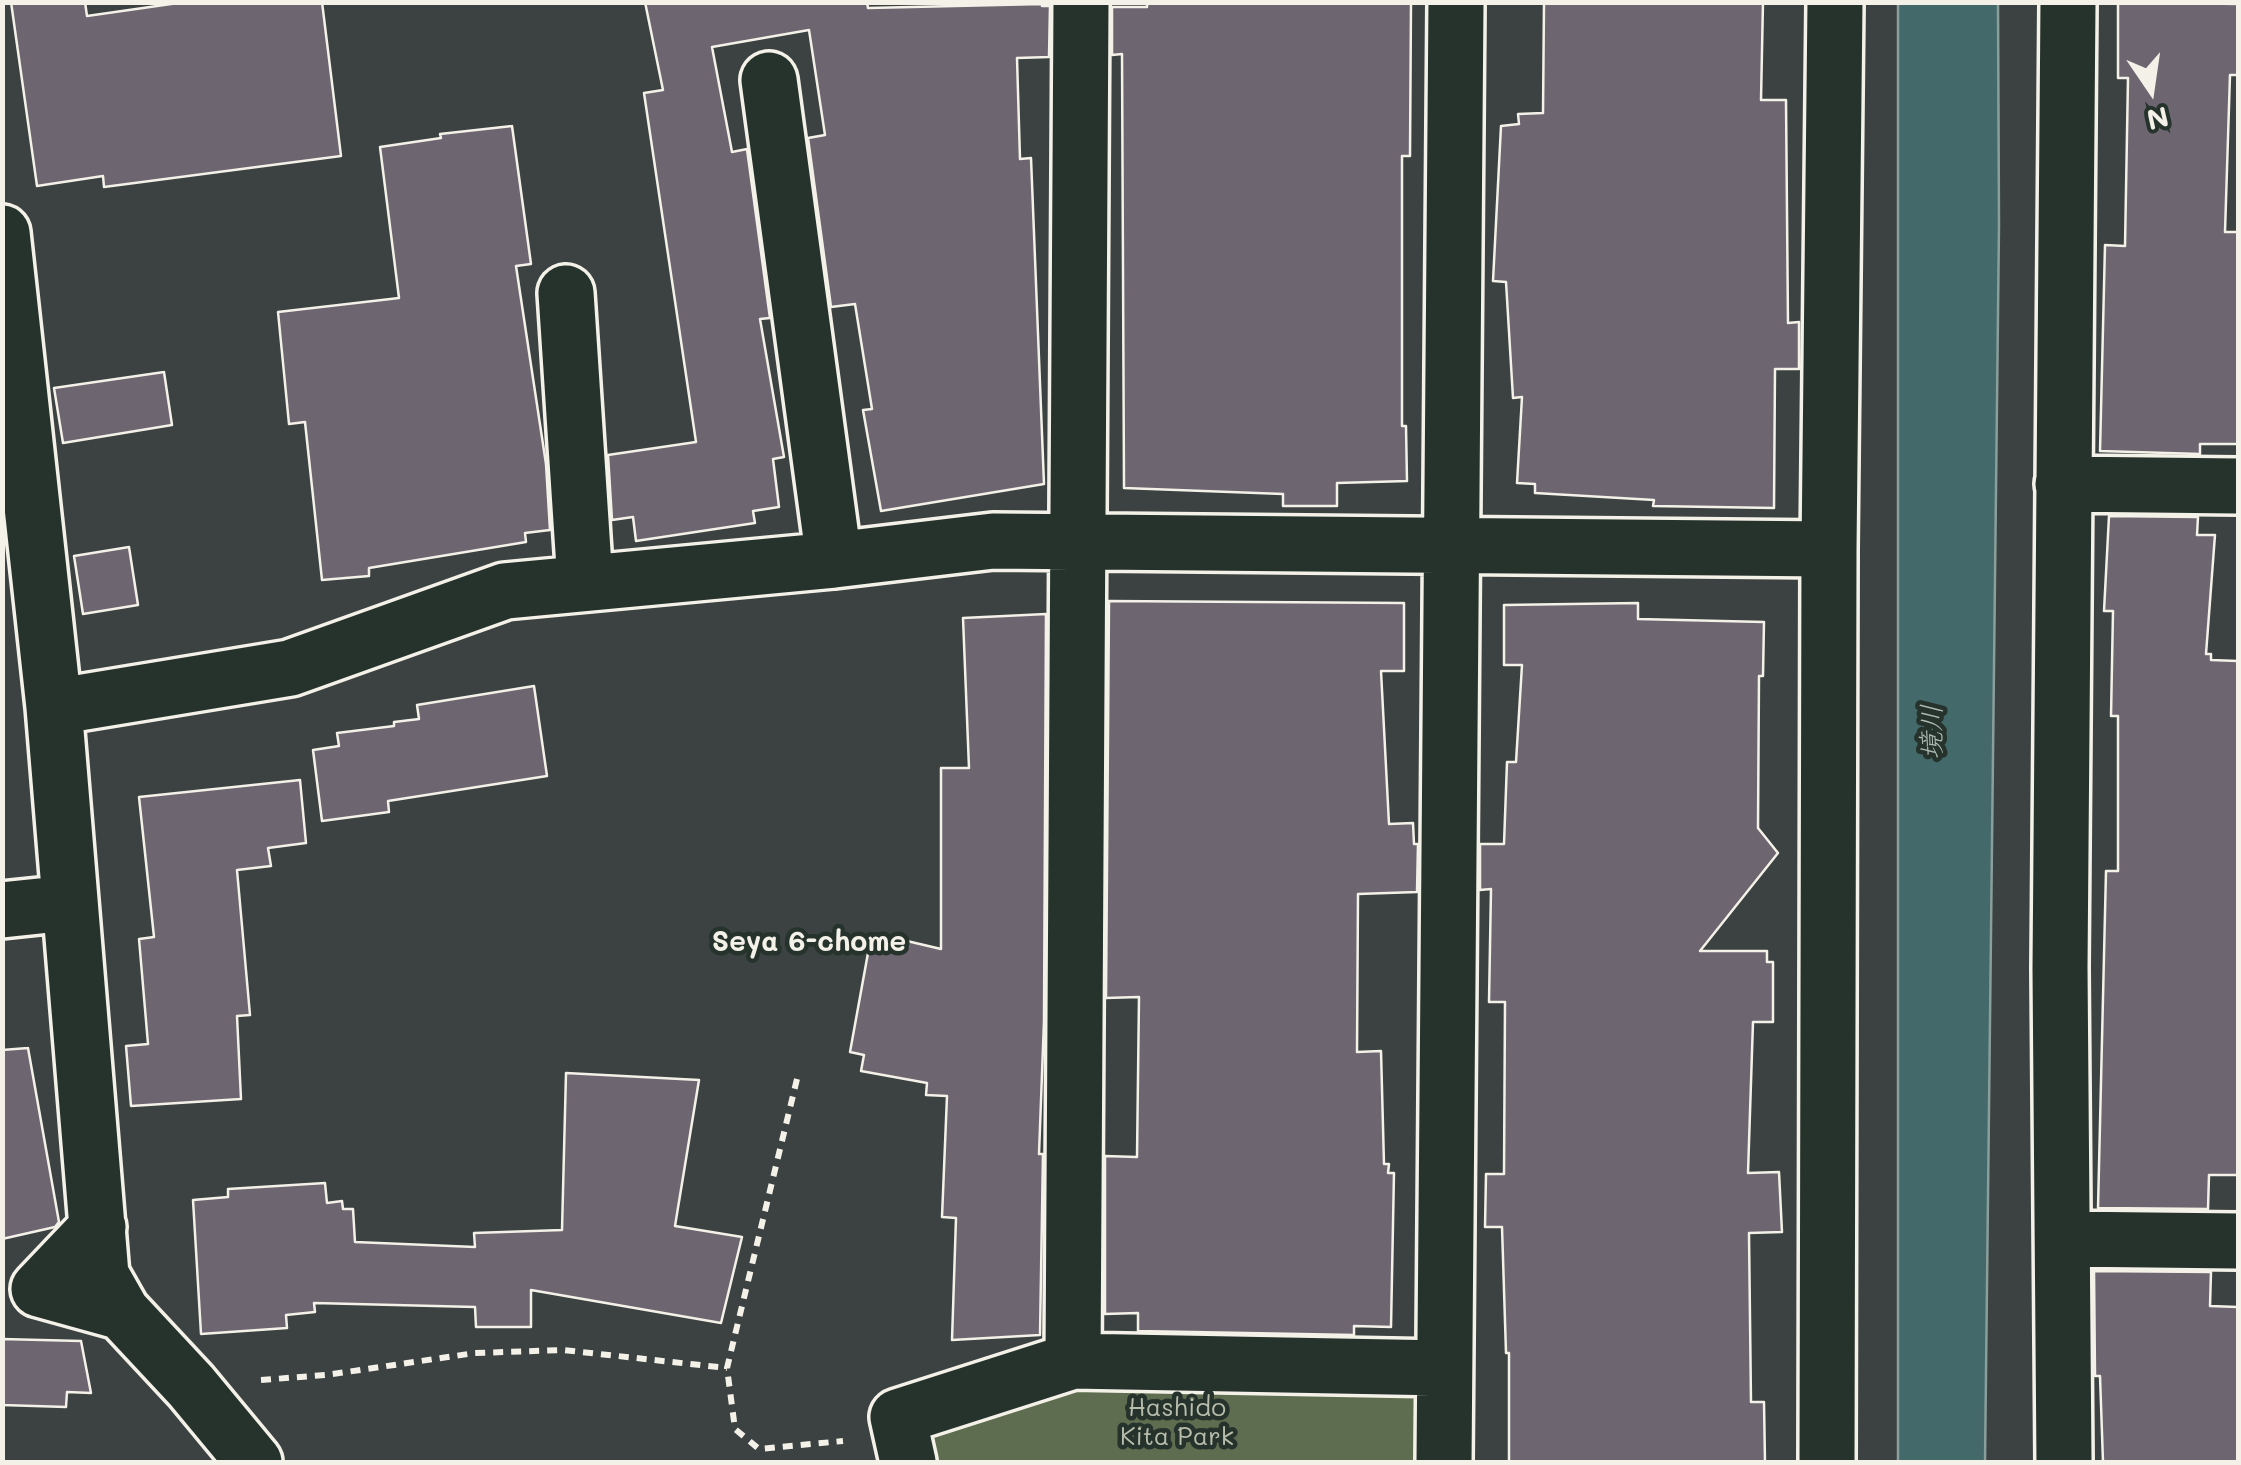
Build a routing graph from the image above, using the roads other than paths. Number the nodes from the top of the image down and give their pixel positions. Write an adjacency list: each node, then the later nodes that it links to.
1 (1081, 2): 10 (street)
2 (1456, 2): 11 (street)
3 (1835, 2): 12 (street)
4 (2068, 2): 8 (street)
5 (769, 80): 13 (street)
6 (2, 233): 15 (street)
7 (566, 292): 14 (street)
8 (2064, 484): 9 (street); 20 (street)
9 (2238, 486)
10 (1077, 541): 11 (street); 13 (street); 24 (street)
11 (1451, 544): 12 (street); 25 (street)
12 (1829, 549): 29 (street)
13 (834, 560): 14 (street)
14 (586, 582): 16 (street)
15 (22, 602): 16 (street)
16 (54, 708): 17 (street)
17 (68, 903): 18 (street); 19 (street)
18 (2, 910)
19 (98, 1228): 22 (street); 23 (street)
20 (2064, 1239): 21 (street); 30 (street)
21 (2238, 1241)
22 (21, 1292): 23 (street)
23 (122, 1312): 27 (street)
24 (1073, 1361): 25 (street); 26 (street)
25 (1444, 1368): 28 (street)
26 (905, 1449)
27 (254, 1462)
28 (1444, 1462)
29 (1826, 1462)
30 (2064, 1462)

